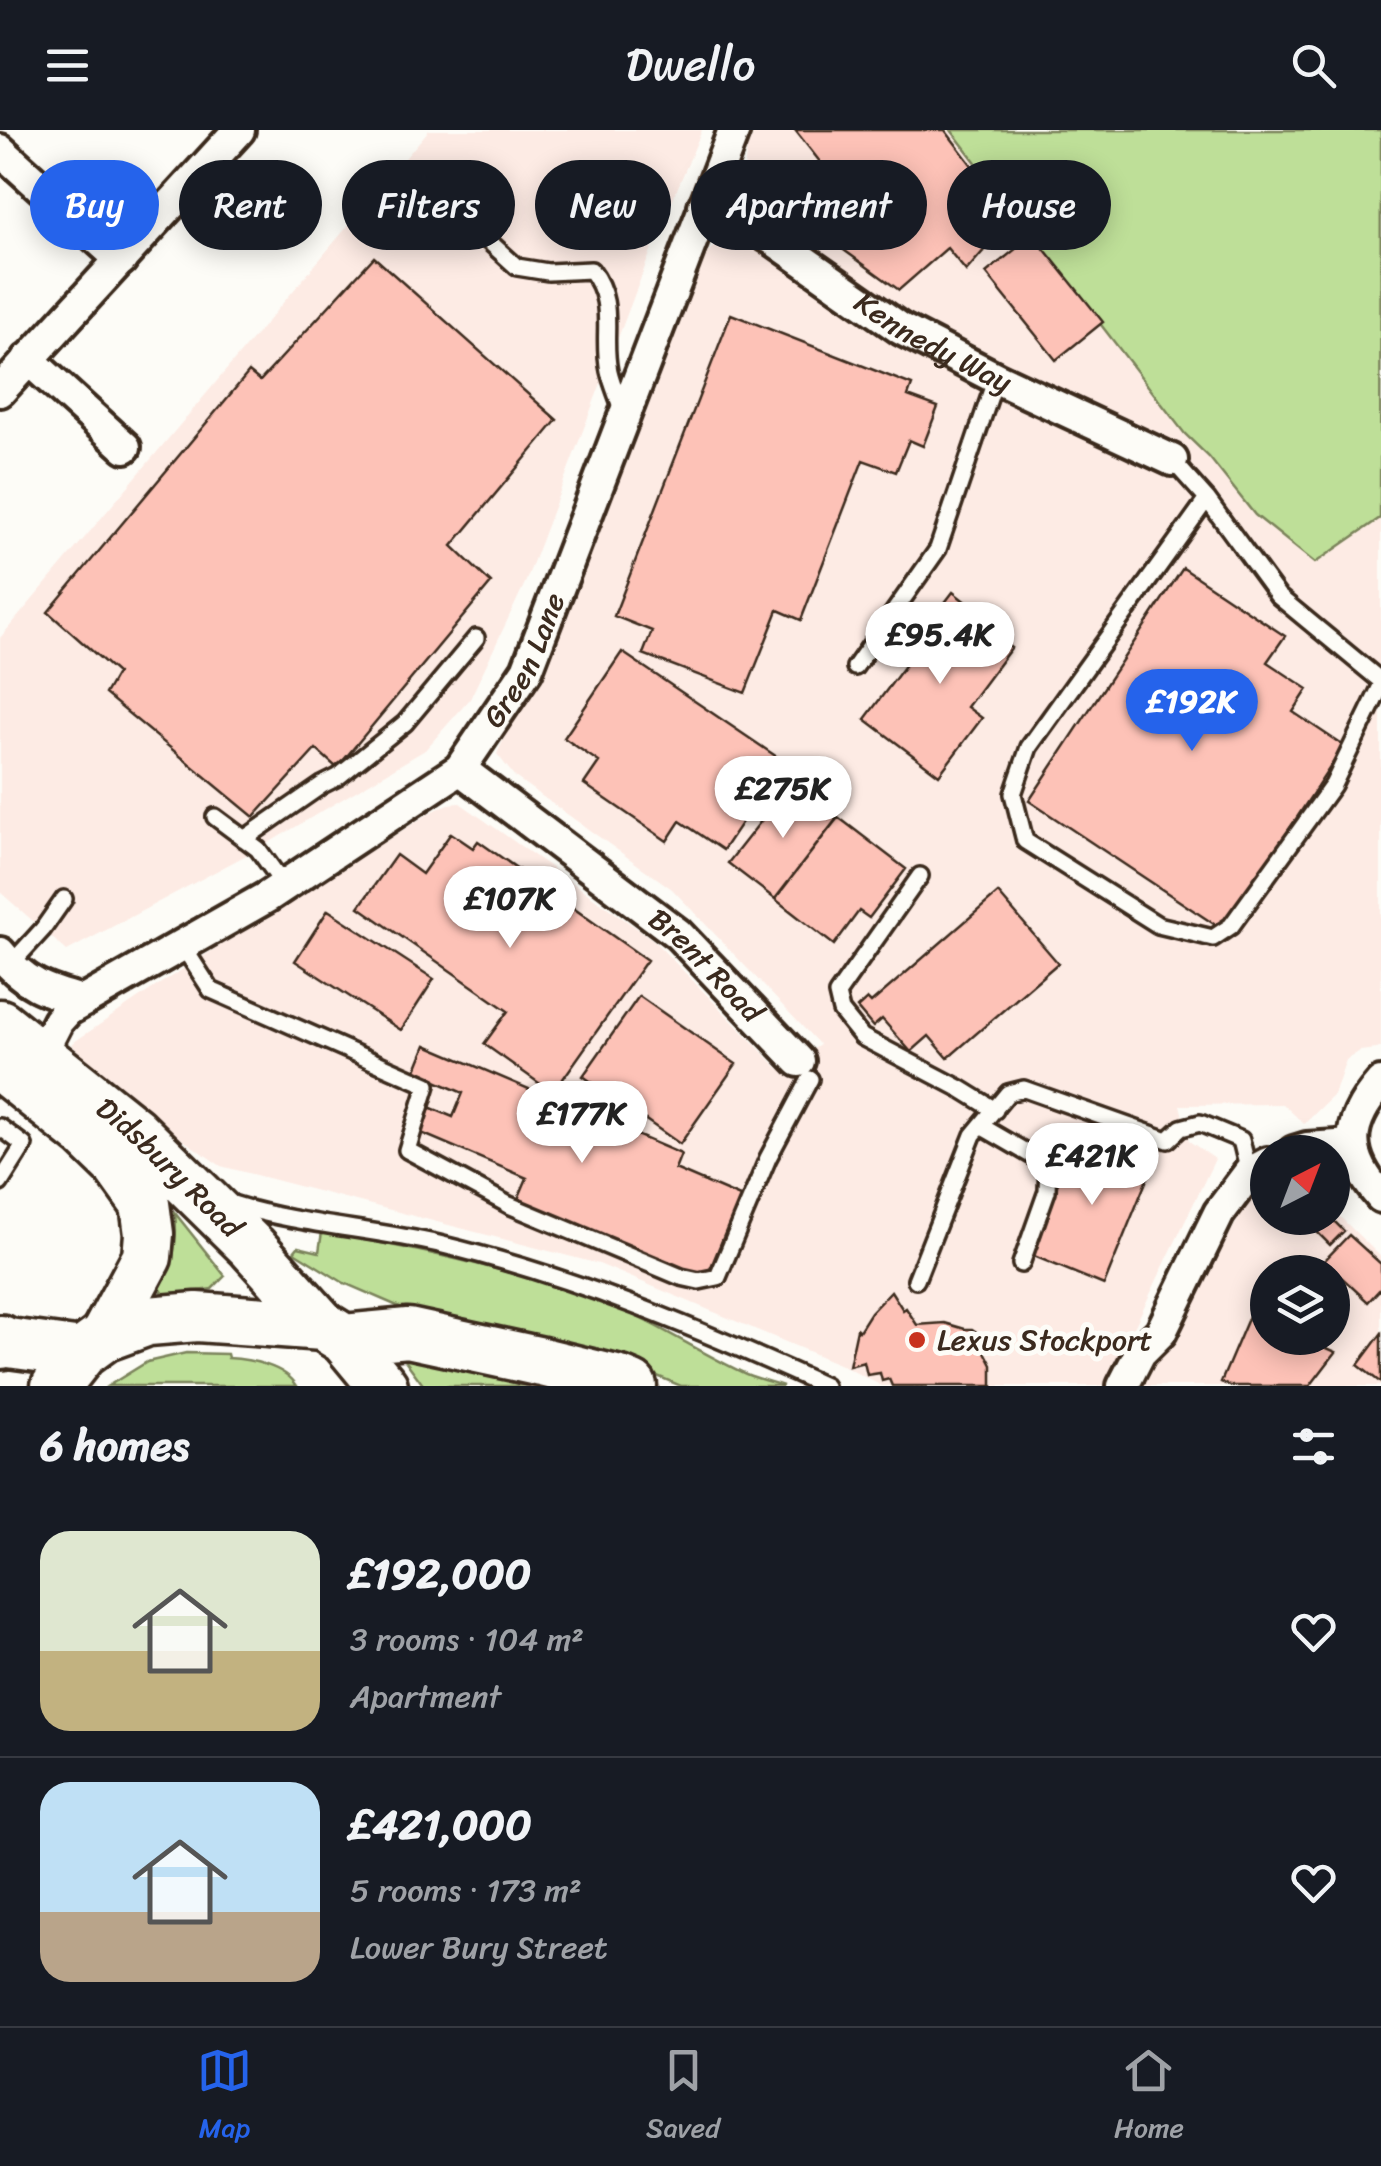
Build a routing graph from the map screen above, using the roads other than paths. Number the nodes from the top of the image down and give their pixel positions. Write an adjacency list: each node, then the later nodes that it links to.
1 (239, 130): 8 (street)
2 (734, 130): 4 (street, Green Lane)
3 (0, 150): 8 (street)
4 (722, 160)
5 (691, 241): 12 (street, Green Lane)
6 (498, 250): 12 (lane)
7 (788, 250): 10 (street, Kennedy Way)
8 (121, 260): 9 (street)
9 (28, 360): 11 (street); 13 (street)
10 (996, 378): 14 (street, Kennedy Way); 17 (lane)
11 (0, 391)
12 (625, 418): 19 (street, Green Lane)
13 (124, 447)
14 (1172, 460): 15 (lane)
15 (1207, 500): 18 (lane); 18 (lane)
16 (476, 638): 21 (lane)
17 (854, 667)
18 (1381, 684)
19 (460, 769): 23 (street, Green Lane); 30 (street, Brent Road)
20 (215, 817): 21 (lane)
21 (244, 839): 23 (lane)
22 (920, 876): 32 (lane)
23 (284, 885): 25 (street, Green Lane)
24 (64, 899): 26 (lane)
25 (182, 945): 27 (street, Green Lane); 30 (lane)
26 (5, 959): 27 (street)
27 (82, 1001): 29 (street, Green Lane)
28 (0, 1024): 29 (main road, Didsbury Road)
29 (20, 1061): 38 (main road, Didsbury Road); 38 (main road, Didsbury Road)
30 (804, 1070)
31 (1381, 1083): 35 (street)
32 (995, 1110): 33 (lane); 36 (lane)
33 (982, 1126): 41 (lane); 42 (lane)
34 (0, 1128): 39 (lane)
35 (1352, 1145): 40 (street)
36 (1250, 1155)
37 (1250, 1177): 49 (street)
38 (158, 1179): 43 (main road, Didsbury Road); 45 (main road, Didsbury Road); 48 (lane)
39 (0, 1183)
40 (1381, 1197)
41 (1021, 1264)
42 (916, 1280)
43 (333, 1333): 45 (main road); 46 (main road, Didsbury Road); 47 (main road)
44 (0, 1342): 45 (main road)
45 (80, 1358)
46 (383, 1386)
47 (632, 1386)
48 (825, 1386)
49 (1123, 1386)

